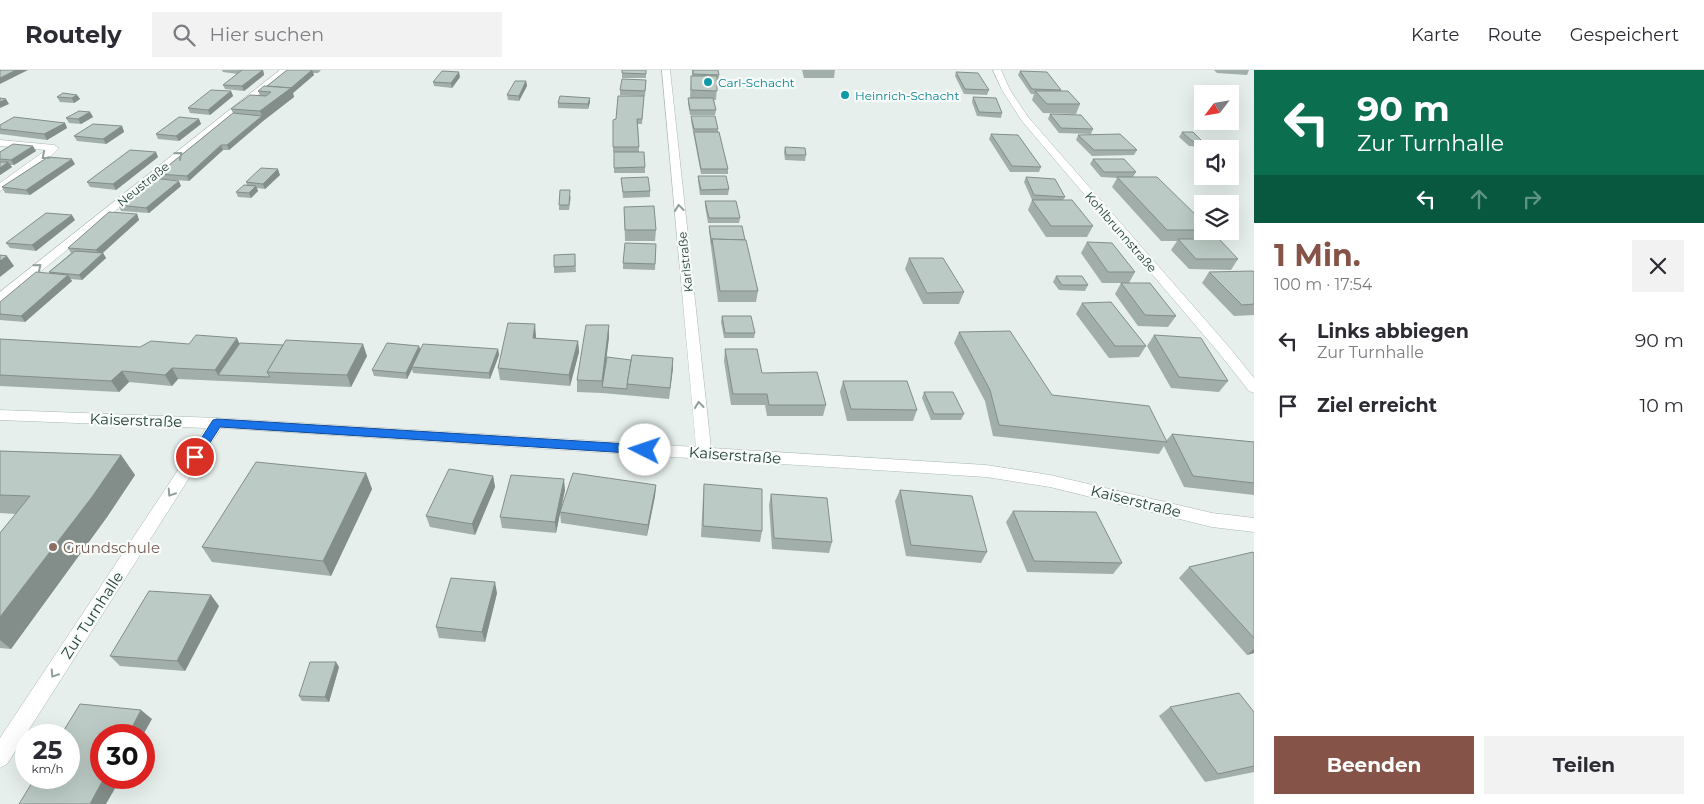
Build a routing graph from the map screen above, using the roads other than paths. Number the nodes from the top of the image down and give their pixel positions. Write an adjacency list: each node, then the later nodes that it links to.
1 (285, 70): 6 (street, Neustraße, one-way to 1)
2 (666, 70): 10 (street, Karlstraße, one-way to 2)
3 (997, 70): 7 (street, Kohlbrunnstraße)
4 (0, 144): 5 (street, one-way to 5)
5 (0, 188)
6 (0, 298)
7 (1254, 388)
8 (0, 415): 9 (street, Kaiserstraße)
9 (217, 423): 10 (street, Kaiserstraße); 12 (street, Zur Turnhalle, one-way to 12)
10 (704, 453): 11 (street, Kaiserstraße)
11 (1254, 525)
12 (0, 757)

